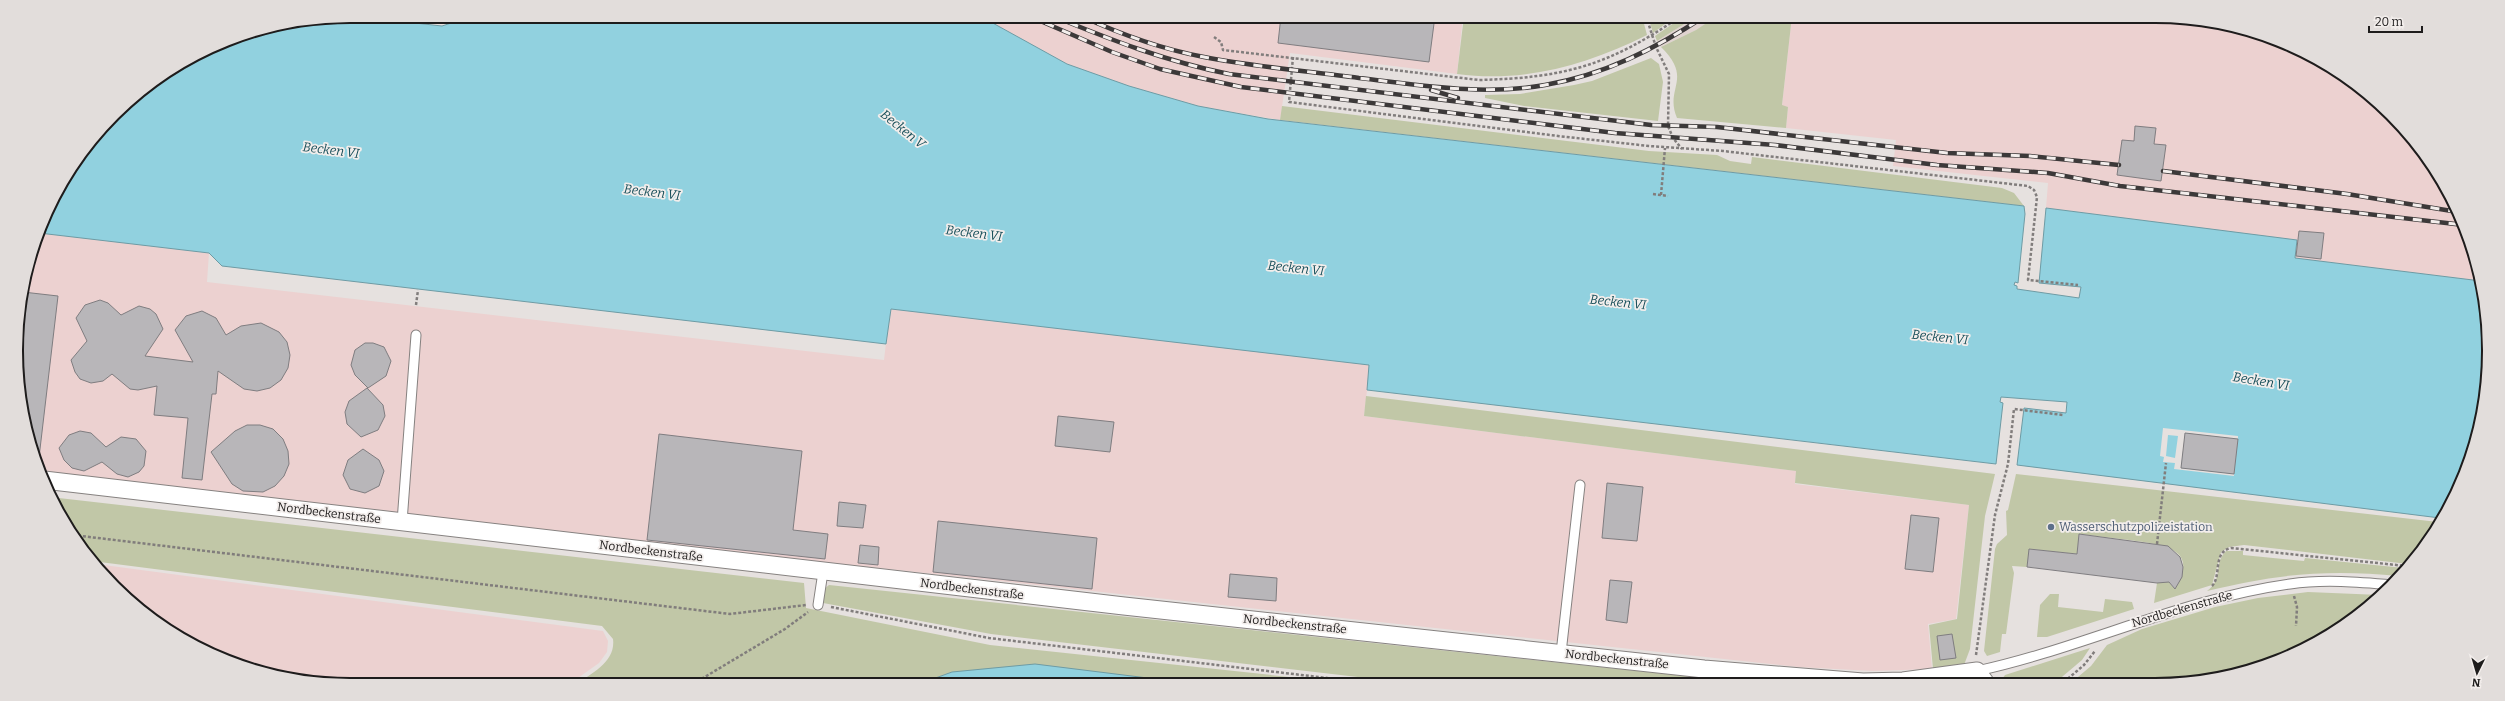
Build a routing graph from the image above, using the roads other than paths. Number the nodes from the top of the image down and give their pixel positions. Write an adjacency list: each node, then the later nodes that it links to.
1 (416, 335): 4 (lane)
2 (50, 481): 4 (street, Nordbeckenstraße)
3 (1580, 486): 8 (lane)
4 (402, 522): 5 (street, Nordbeckenstraße)
5 (823, 572): 7 (lane); 8 (street, Nordbeckenstraße)
6 (2383, 585): 9 (lane, Nordbeckenstraße)
7 (818, 605)
8 (1561, 653): 10 (street, Nordbeckenstraße)
9 (1981, 677): 11 (street, Nordbeckenstraße)
10 (1822, 678)
11 (1965, 678)

